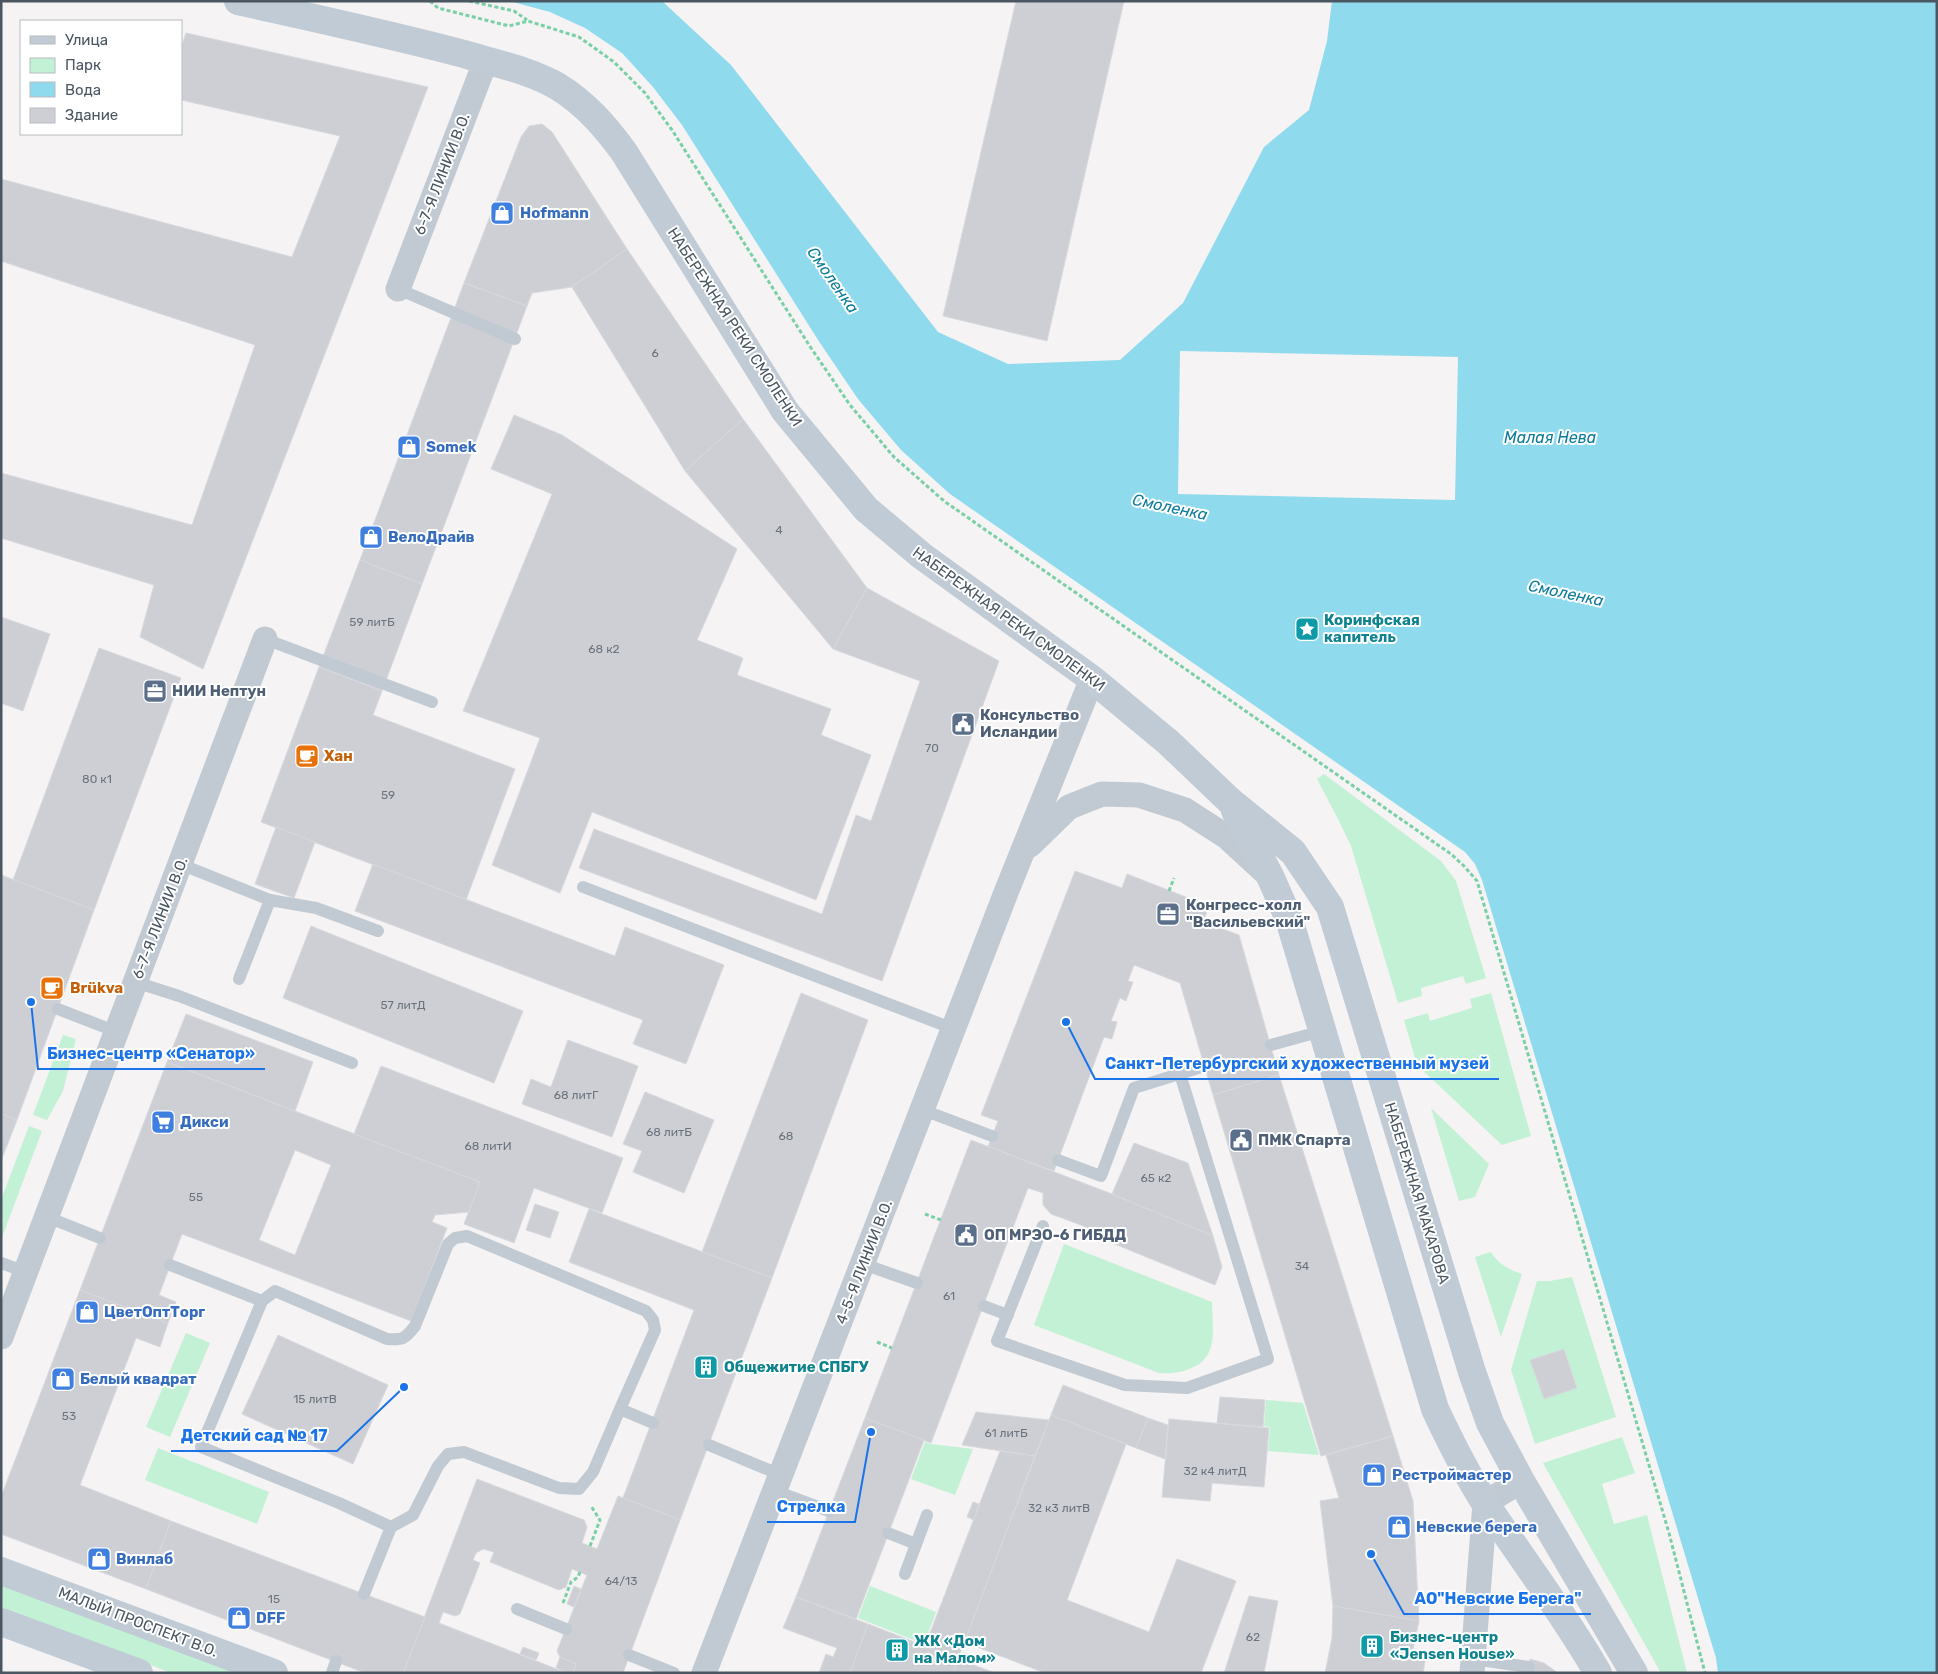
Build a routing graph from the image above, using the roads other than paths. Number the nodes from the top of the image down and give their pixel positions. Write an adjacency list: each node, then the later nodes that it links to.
1 (238, 1): 2 (main road, НАБЕРЕЖНАЯ РЕКИ СМОЛЕНКИ)
2 (486, 60): 3 (street, 6-7-Я ЛИНИИ В.О.); 6 (main road, НАБЕРЕЖНАЯ РЕКИ СМОЛЕНКИ)
3 (398, 289): 4 (lane)
4 (515, 339)
5 (266, 638): 7 (lane); 10 (street, 6-7-Я ЛИНИИ В.О.)
6 (1092, 679): 8 (main road, НАБЕРЕЖНАЯ РЕКИ СМОЛЕНКИ); 9 (street, 4-5-Я ЛИНИИ В.О.)
7 (432, 702)
8 (1230, 801): 11 (main road); 43 (main road, НАБЕРЕЖНАЯ МАКАРОВА)
9 (1022, 852): 11 (street, 4-5-Я ЛИНИИ В.О.); 18 (street, 4-5-Я ЛИНИИ В.О.)
10 (180, 864): 13 (lane); 16 (street, 6-7-Я ЛИНИИ В.О.)
11 (1270, 876): 19 (main road)
12 (583, 887): 18 (lane)
13 (270, 900): 14 (lane); 15 (lane)
14 (378, 931)
15 (239, 979)
16 (135, 982): 20 (street, 6-7-Я ЛИНИИ В.О.); 22 (lane)
17 (58, 1009): 20 (lane)
18 (954, 1030): 25 (street, 4-5-Я ЛИНИИ В.О.)
19 (1322, 1031): 21 (lane); 45 (main road)
20 (117, 1032): 28 (street, 6-7-Я ЛИНИИ В.О.)
21 (1271, 1046)
22 (352, 1063)
23 (1204, 1066): 24 (lane)
24 (1180, 1074): 27 (lane); 38 (lane)
25 (923, 1110): 26 (lane); 32 (street, 4-5-Я ЛИНИИ В.О.)
26 (992, 1136)
27 (1058, 1160)
28 (47, 1217): 30 (lane); 34 (street, 6-7-Я ЛИНИИ В.О.)
29 (1043, 1226): 38 (lane)
30 (100, 1238)
31 (1, 1263): 34 (lane)
32 (863, 1264): 35 (lane); 44 (street, 4-5-Я ЛИНИИ В.О.)
33 (170, 1265): 36 (lane)
34 (26, 1272): 39 (street, 6-7-Я ЛИНИИ В.О.)
35 (917, 1283)
36 (262, 1301): 40 (lane); 48 (lane)
37 (984, 1306): 38 (lane)
38 (1008, 1316)
39 (1, 1337)
40 (620, 1409): 41 (lane); 48 (lane)
41 (653, 1423)
42 (709, 1445): 44 (lane)
43 (1521, 1480): 45 (street); 65 (main road, НАБЕРЕЖНАЯ МАКАРОВА)
44 (778, 1483): 46 (lane); 63 (street, 4-5-Я ЛИНИИ В.О.)
45 (1485, 1503): 58 (street); 64 (main road)
46 (829, 1511)
47 (927, 1515): 50 (lane)
48 (391, 1527): 53 (lane)
49 (888, 1533): 50 (lane)
50 (916, 1544): 52 (lane)
51 (1, 1570): 61 (main road, МАЛЫЙ ПРОСПЕКТ В.О.)
52 (905, 1574)
53 (364, 1594)
54 (517, 1610): 56 (lane)
55 (1, 1622): 60 (main road)
56 (560, 1627)
57 (630, 1655): 62 (lane)
58 (1472, 1666): 59 (lane)
59 (1529, 1667)
60 (139, 1673)
61 (274, 1673)
62 (674, 1673)
63 (704, 1673)
64 (1598, 1673)
65 (1634, 1673)

